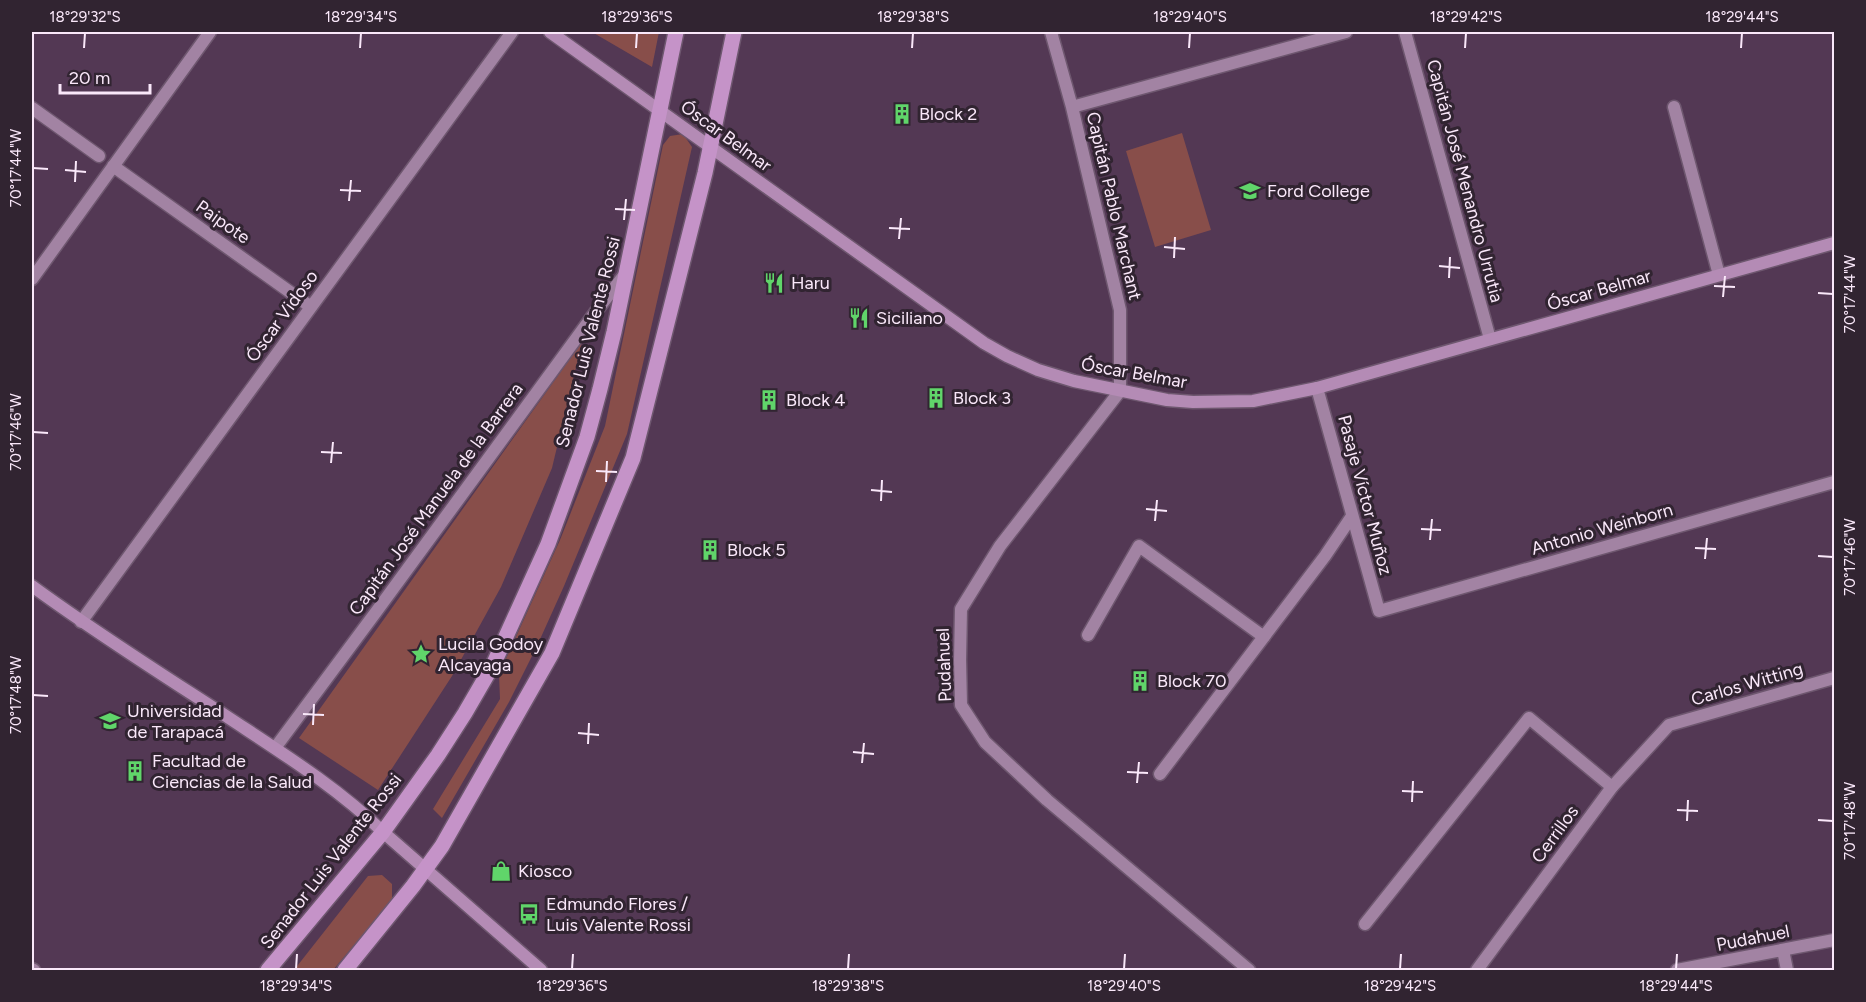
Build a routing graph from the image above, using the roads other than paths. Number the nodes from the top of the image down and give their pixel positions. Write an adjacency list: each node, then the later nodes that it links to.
1 (210, 32): 15 (street)
2 (512, 32): 20 (street, Óscar Vidoso)
3 (550, 32): 12 (street, Óscar Belmar)
4 (676, 32): 12 (main road, Senador Luis Valente Rossi)
5 (734, 32): 13 (main road)
6 (1051, 32): 9 (street, Capitán Pablo Marchant)
7 (1346, 32): 9 (street)
8 (1405, 32): 21 (street, Capitán José Menandro Urrutia)
9 (1072, 107): 23 (street, Capitán Pablo Marchant)
10 (1674, 107): 18 (street)
11 (32, 108): 14 (street)
12 (660, 110): 13 (street, Óscar Belmar); 17 (main road, Senador Luis Valente Rossi)
13 (711, 147): 23 (street, Óscar Belmar); 37 (main road)
14 (99, 156)
15 (113, 166): 19 (street); 20 (street, Paipote)
16 (1834, 243): 18 (street, Óscar Belmar)
17 (627, 272): 33 (street, Capitán José Manuela de la Barrera); 36 (main road, Senador Luis Valente Rossi)
18 (1719, 275): 21 (street, Óscar Belmar)
19 (32, 279)
20 (311, 307): 28 (street, Óscar Vidoso)
21 (1491, 339): 22 (street, Óscar Belmar)
22 (1317, 388): 23 (street, Óscar Belmar); 25 (street, Pasaje Víctor Muñoz)
23 (1120, 391): 44 (street, Pudahuel)
24 (1834, 482): 27 (street, Antonio Weinborn)
25 (1352, 516): 27 (street, Pasaje Víctor Muñoz); 30 (street)
26 (32, 586): 28 (street)
27 (1378, 611)
28 (81, 622): 33 (street)
29 (1088, 635): 30 (street)
30 (1264, 637): 34 (street)
31 (1834, 678): 32 (street, Carlos Witting)
32 (1669, 725): 35 (street, Cerrillos)
33 (274, 748): 36 (street)
34 (1160, 774)
35 (1612, 787): 38 (street); 45 (street, Cerrillos)
36 (383, 832): 37 (street); 41 (main road, Senador Luis Valente Rossi)
37 (425, 868): 42 (main road); 43 (street)
38 (1365, 924)
39 (1834, 940): 40 (street, Pudahuel)
40 (1783, 950): 46 (street, Pudahuel); 47 (street)
41 (268, 970)
42 (345, 970)
43 (541, 970)
44 (1249, 970)
45 (1477, 970)
46 (1677, 970)
47 (1787, 970)

